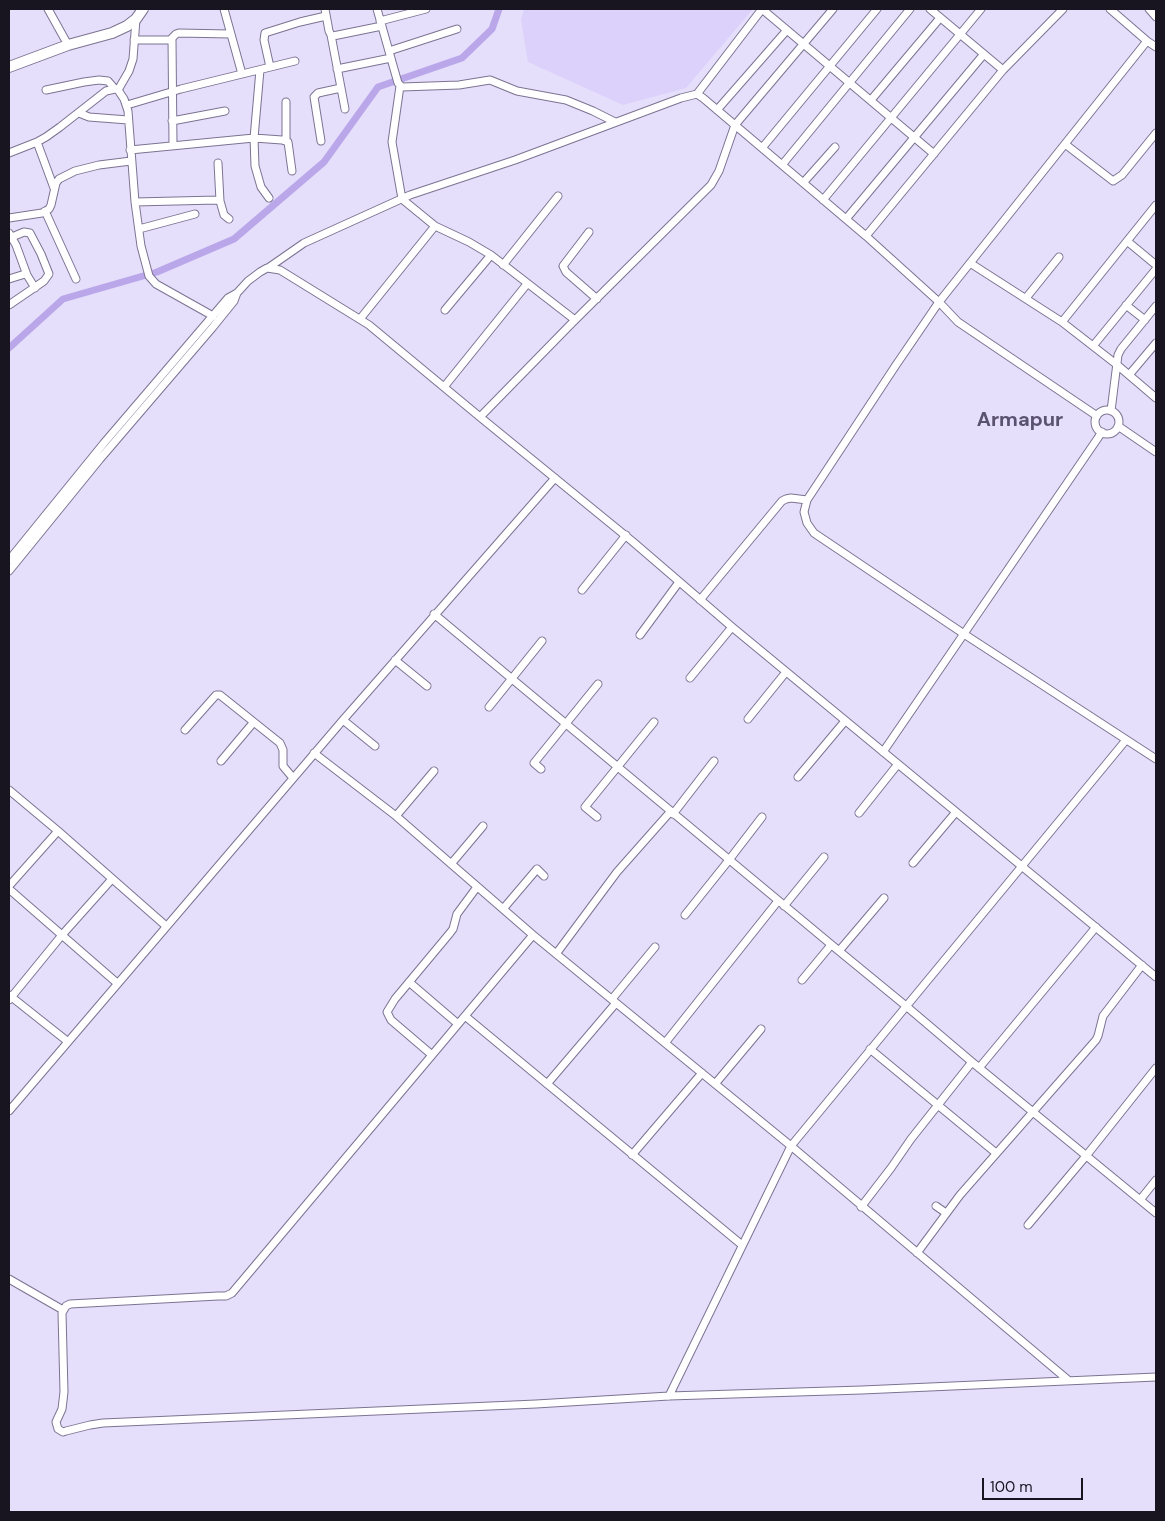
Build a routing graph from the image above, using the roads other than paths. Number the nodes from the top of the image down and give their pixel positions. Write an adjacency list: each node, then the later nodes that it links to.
1 (48, 9): 29 (street)
2 (143, 9): 18 (street)
3 (224, 9): 22 (street)
4 (377, 9): 19 (street)
5 (426, 9): 19 (street)
6 (762, 9): 21 (street); 47 (street)
7 (833, 9): 28 (street)
8 (877, 9): 34 (street)
9 (910, 9): 41 (street)
10 (930, 9): 17 (street)
11 (981, 9): 23 (street)
12 (1063, 9): 39 (street)
13 (1110, 9): 27 (street)
14 (1149, 9): 16 (street)
15 (326, 13): 24 (street); 36 (street)
16 (1156, 17)
17 (940, 18): 23 (street); 48 (street)
18 (136, 19): 26 (street); 29 (street)
19 (381, 23): 24 (street); 31 (street)
20 (457, 29): 31 (street)
21 (786, 30): 28 (street); 52 (street)
22 (230, 34): 25 (street); 40 (street)
23 (960, 34): 32 (street); 55 (street)
24 (331, 35): 37 (street)
25 (172, 39): 26 (street); 46 (street)
26 (134, 40): 45 (street)
27 (1147, 41): 30 (street); 66 (street)
28 (803, 44): 34 (street); 59 (street)
29 (68, 45): 35 (street)
30 (1156, 47)
31 (390, 54): 37 (street); 42 (street)
32 (984, 54): 39 (street); 61 (street)
33 (295, 61): 36 (street)
34 (830, 66): 41 (street); 69 (street)
35 (9, 67)
36 (270, 68): 38 (street)
37 (337, 69): 43 (street)
38 (260, 70): 40 (street); 62 (street)
39 (1003, 70): 72 (street)
40 (242, 74): 46 (street)
41 (850, 83): 48 (street); 75 (street)
42 (399, 84): 58 (street); 81 (street)
43 (341, 88): 51 (street); 64 (street)
44 (46, 90): 45 (street)
45 (117, 90): 50 (street); 54 (street)
46 (172, 91): 50 (street); 57 (street)
47 (697, 94): 52 (street); 58 (street)
48 (870, 100): 55 (street)
49 (286, 102): 63 (street)
50 (127, 105): 56 (street)
51 (345, 109)
52 (717, 110): 59 (street)
53 (225, 111): 57 (street)
54 (79, 113): 56 (street); 65 (street)
55 (890, 117): 61 (street); 82 (street)
56 (128, 120): 70 (street)
57 (172, 122): 67 (street)
58 (615, 122): 81 (street)
59 (735, 125): 69 (street); 110 (street)
60 (1156, 133): 66 (street)
61 (914, 137): 72 (street); 90 (street)
62 (254, 138): 63 (street); 67 (street); 80 (street)
63 (286, 140): 76 (street)
64 (321, 141)
65 (37, 142): 71 (street); 78 (street)
66 (1065, 144): 99 (street)
67 (173, 145): 70 (street)
68 (835, 147): 77 (street)
69 (762, 148): 75 (street)
70 (130, 150): 73 (street)
71 (9, 151)
72 (934, 154): 95 (street)
73 (131, 161): 78 (street); 84 (street)
74 (218, 163): 83 (street)
75 (782, 165): 77 (street)
76 (292, 171)
77 (803, 183): 82 (street)
78 (54, 188): 86 (street)
79 (558, 196): 100 (street)
80 (269, 198)
81 (402, 199): 91 (street); 102 (street)
82 (823, 200): 90 (street)
83 (220, 201): 84 (street); 89 (street)
84 (135, 202): 92 (street)
85 (1156, 205): 96 (street)
86 (45, 211): 88 (street); 105 (street)
87 (195, 214): 92 (street)
88 (9, 218)
89 (229, 219)
90 (846, 219): 95 (street)
91 (436, 226): 97 (street); 117 (street)
92 (138, 229): 116 (street)
93 (589, 232): 110 (street)
94 (10, 235): 103 (street); 107 (street)
95 (866, 236): 111 (street)
96 (1127, 241): 101 (street); 120 (street)
97 (491, 255): 100 (street); 115 (street)
98 (1059, 257): 109 (street)
99 (970, 263): 109 (street); 111 (street)
100 (503, 265): 106 (street)
101 (1156, 267): 113 (street)
102 (268, 268): 108 (street); 117 (street)
103 (27, 275): 104 (street); 107 (street)
104 (9, 279)
105 (76, 279)
106 (528, 284): 118 (street); 125 (street)
107 (35, 288): 112 (street)
108 (237, 293): 116 (street); 137 (street)
109 (1026, 298): 120 (street)
110 (596, 299): 118 (street)
111 (939, 302): 128 (street); 134 (street)
112 (9, 305)
113 (1126, 305): 119 (street); 122 (street)
114 (1156, 306): 119 (street)
115 (445, 310)
116 (213, 316): 136 (street)
117 (360, 319): 125 (street)
118 (575, 320): 129 (street)
119 (1144, 320): 123 (street)
120 (1062, 322): 122 (street)
121 (1156, 343): 124 (street)
122 (1093, 346): 123 (street)
123 (1116, 364): 124 (street); 127 (street)
124 (1129, 375): 126 (street)
125 (444, 387): 129 (street)
126 (1156, 398)
127 (1111, 410): 128 (street); 130 (street)
128 (1097, 416): 131 (street)
129 (480, 417): 133 (street)
130 (1118, 426): 131 (street); 132 (street)
131 (1102, 432): 143 (street)
132 (1156, 452)
133 (555, 478): 135 (street); 141 (street)
134 (807, 500): 140 (street); 143 (street)
135 (626, 535): 138 (street); 139 (street)
136 (9, 560)
137 (9, 571)
138 (679, 582): 140 (street); 144 (street)
139 (582, 590)
140 (700, 600): 142 (street)
141 (434, 614): 146 (street); 149 (street)
142 (732, 627): 147 (street); 148 (street)
143 (964, 634): 160 (street); 162 (street)
144 (640, 636)
145 (542, 641): 149 (street)
146 (395, 660): 151 (street); 154 (street)
147 (786, 672): 153 (street); 155 (street)
148 (690, 678)
149 (512, 679): 152 (street); 158 (street)
150 (598, 684): 158 (street)
151 (427, 686)
152 (489, 707)
153 (748, 719)
154 (343, 720): 161 (street); 163 (street)
155 (845, 721): 162 (street); 171 (street)
156 (654, 722): 168 (street)
157 (253, 723): 159 (street); 165 (street); 172 (street)
158 (565, 724): 168 (street); 169 (street)
159 (185, 730)
160 (1126, 740): 164 (street); 186 (street)
161 (375, 746)
162 (883, 752): 167 (street)
163 (314, 753): 172 (street); 177 (street)
164 (1156, 759)
165 (221, 761)
166 (714, 762): 174 (street)
167 (898, 764): 175 (street); 176 (street)
168 (617, 767): 174 (street); 178 (street)
169 (541, 769)
170 (434, 771): 177 (street)
171 (798, 777)
172 (293, 778): 196 (street)
173 (9, 790): 181 (street)
174 (672, 812): 183 (street); 203 (street)
175 (956, 812): 184 (street); 186 (street)
176 (859, 813)
177 (396, 816): 185 (street)
178 (597, 817)
179 (762, 817): 183 (street)
180 (483, 826): 185 (street)
181 (58, 831): 188 (street); 190 (street)
182 (824, 857): 193 (street)
183 (729, 860): 192 (street); 195 (street)
184 (913, 863)
185 (452, 864): 189 (street)
186 (1022, 867): 197 (street); 211 (street)
187 (544, 876): 194 (street)
188 (112, 879): 196 (street); 198 (street)
189 (477, 886): 194 (street); 207 (street)
190 (9, 888): 198 (street)
191 (884, 898): 202 (street)
192 (778, 901): 193 (street); 216 (street)
193 (784, 906): 200 (street)
194 (503, 909): 199 (street)
195 (685, 914)
196 (166, 926): 208 (street)
197 (1096, 927): 204 (street); 220 (street)
198 (62, 935): 208 (street); 209 (street)
199 (533, 935): 203 (street); 212 (street)
200 (831, 945): 202 (street); 206 (street)
201 (655, 947): 210 (street)
202 (839, 952): 211 (street)
203 (556, 954): 210 (street)
204 (1142, 965): 205 (street); 227 (street)
205 (1156, 977)
206 (802, 980)
207 (409, 982): 213 (street); 218 (street)
208 (117, 983): 215 (street)
209 (10, 997): 215 (street)
210 (614, 1001): 216 (street); 223 (street)
211 (906, 1006): 217 (street); 219 (street)
212 (465, 1016): 213 (street); 223 (street)
213 (458, 1024): 218 (street)
214 (761, 1028): 224 (street)
215 (67, 1042): 226 (street)
216 (665, 1044): 222 (street)
217 (870, 1049): 225 (street); 228 (street)
218 (432, 1055): 242 (street)
219 (972, 1062): 220 (street); 225 (street)
220 (979, 1068): 227 (street)
221 (1156, 1068): 231 (street)
222 (702, 1073): 224 (street); 230 (street)
223 (547, 1084): 230 (street)
224 (715, 1084): 228 (street)
225 (938, 1105): 229 (street); 235 (street)
226 (10, 1107)
227 (1033, 1112): 229 (street); 231 (street)
228 (791, 1146): 235 (street); 239 (street)
229 (996, 1153): 236 (street)
230 (632, 1155): 239 (street)
231 (1086, 1156): 233 (street); 238 (street)
232 (1156, 1180): 233 (street)
233 (1140, 1200): 237 (street)
234 (936, 1206): 236 (street)
235 (861, 1207): 240 (street)
236 (946, 1213): 240 (street)
237 (1156, 1213)
238 (1028, 1225)
239 (742, 1245): 245 (street)
240 (917, 1253): 244 (street)
241 (9, 1279): 242 (street)
242 (63, 1310): 245 (street)
243 (1156, 1377): 244 (street)
244 (1068, 1380): 245 (street)
245 (669, 1396)

